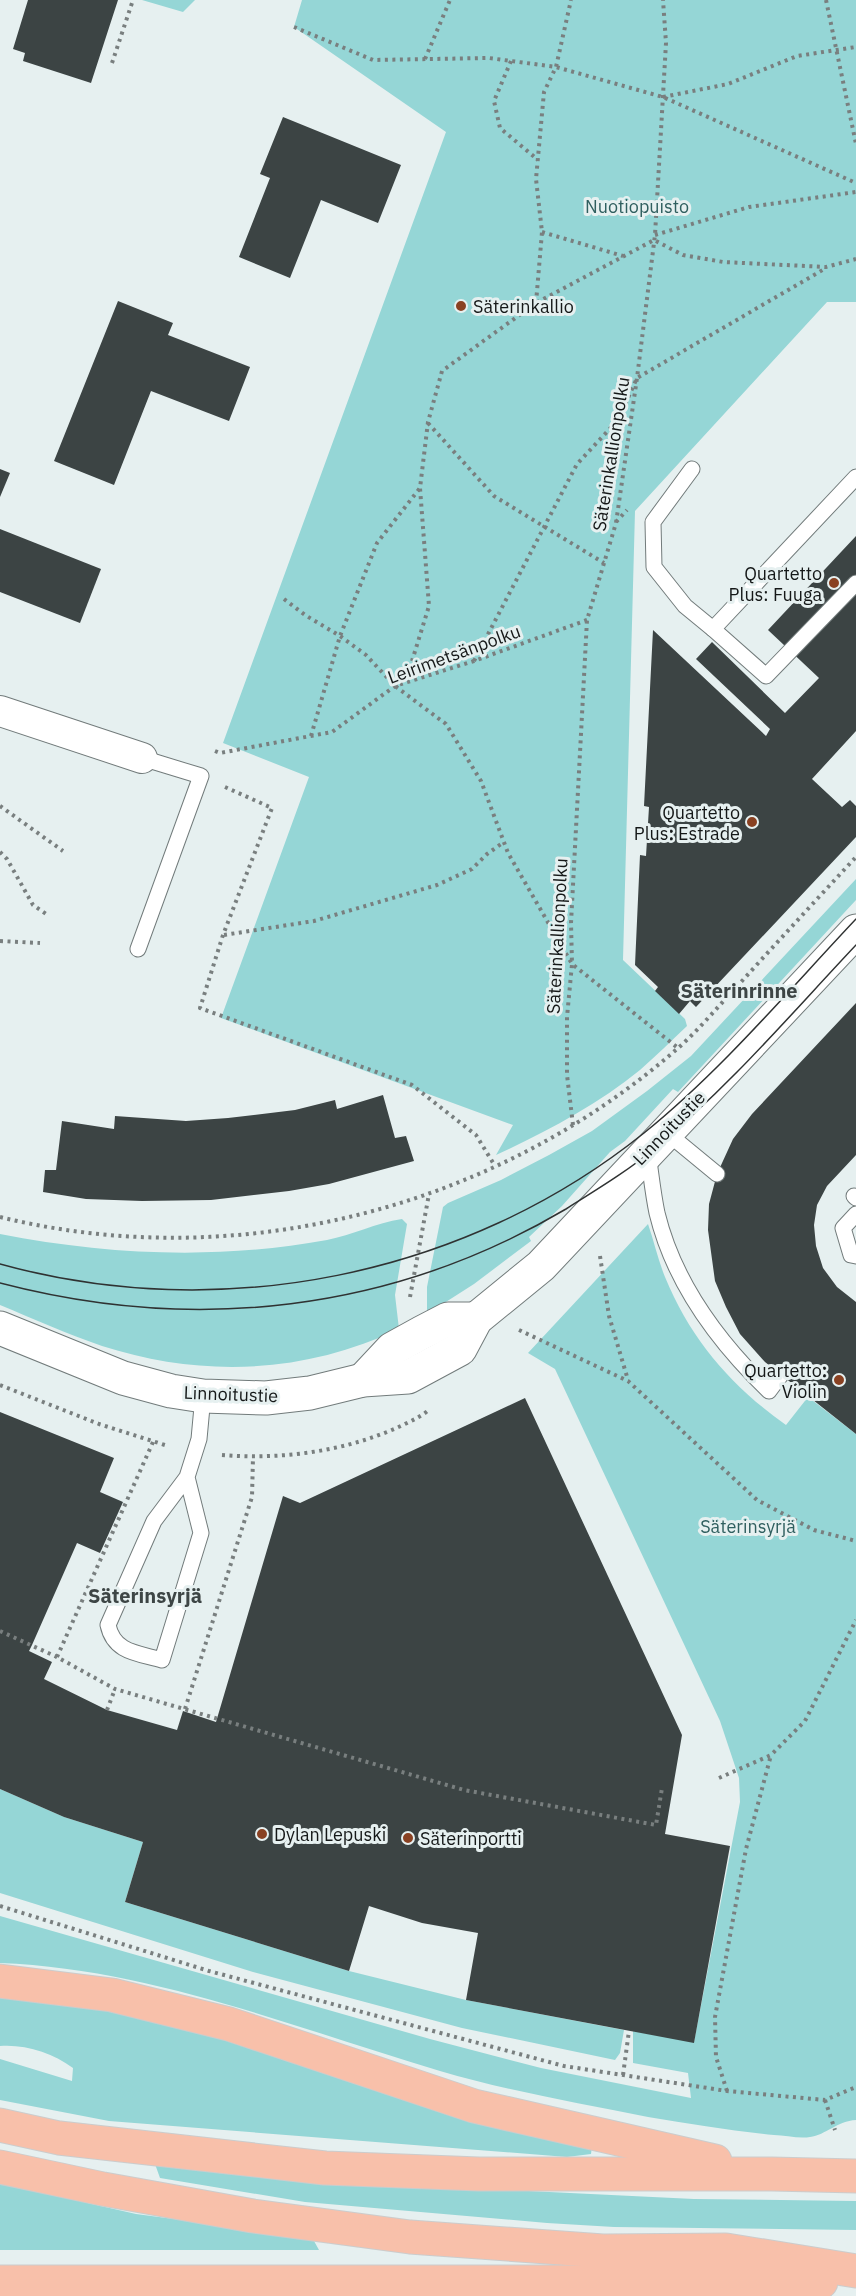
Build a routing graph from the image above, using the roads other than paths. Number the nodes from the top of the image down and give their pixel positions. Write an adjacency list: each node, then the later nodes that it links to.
1 (692, 469): 4 (lane)
2 (853, 485): 4 (lane)
3 (856, 583): 4 (lane)
4 (713, 629)
5 (0, 711): 6 (street)
6 (142, 758): 8 (lane)
7 (856, 931): 9 (street, Linnoitustie)
8 (138, 950)
9 (657, 1142): 10 (lane); 14 (lane); 15 (street, Linnoitustie)
10 (717, 1174)
11 (856, 1214): 12 (lane)
12 (856, 1256)
13 (0, 1328): 15 (street, Linnoitustie)
14 (781, 1375)
15 (203, 1396): 16 (lane)
16 (188, 1477): 16 (lane)
17 (0, 1981): 20 (highway)
18 (0, 2125): 20 (highway)
19 (0, 2167): 22 (highway)
20 (772, 2174): 21 (highway)
21 (856, 2176)
22 (856, 2271)
23 (0, 2282): 24 (highway)
24 (856, 2282)

